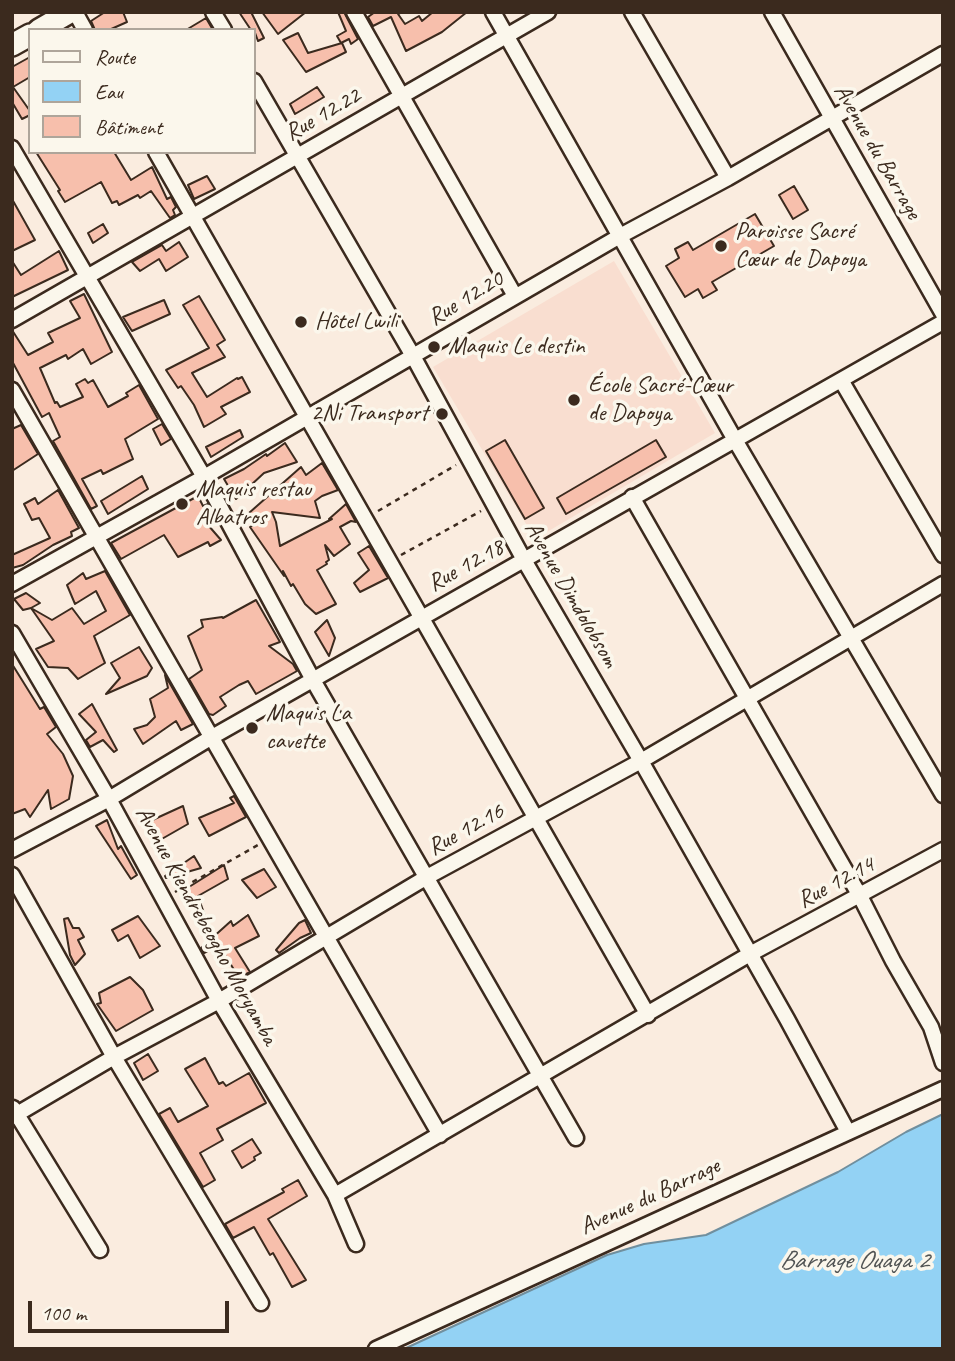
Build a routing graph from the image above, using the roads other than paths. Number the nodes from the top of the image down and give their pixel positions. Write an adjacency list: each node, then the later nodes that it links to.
1 (72, 12): 8 (main road); 9 (street)
2 (213, 12): 10 (street)
3 (354, 12): 16 (street)
4 (493, 12): 12 (street)
5 (548, 12): 12 (street, Rue 12.22)
6 (632, 12): 21 (street)
7 (772, 12): 17 (street, Avenue du Barrage)
8 (42, 28)
9 (84, 28)
10 (223, 28)
11 (28, 36): 13 (main road)
12 (507, 36): 16 (street, Rue 12.22); 23 (street)
13 (12, 44)
14 (941, 60): 17 (street, Rue 12.20)
15 (256, 84): 20 (street, Avenue Dimdolobsom)
16 (403, 96): 20 (street, Rue 12.22); 25 (street)
17 (831, 117): 21 (street, Rue 12.20); 26 (street, Avenue du Barrage)
18 (12, 148): 24 (street)
19 (157, 154): 22 (street)
20 (298, 156): 22 (street, Rue 12.22); 29 (street, Avenue Dimdolobsom)
21 (728, 178): 23 (street, Rue 12.20)
22 (193, 216): 24 (street, Rue 12.22); 32 (street)
23 (620, 236): 25 (street, Rue 12.20); 33 (street)
24 (87, 277): 27 (street, Rue 12.22); 34 (street)
25 (515, 296): 29 (street, Rue 12.20)
26 (943, 314)
27 (12, 320)
28 (943, 322): 30 (street, Rue 12.18)
29 (413, 356): 32 (street, Rue 12.20); 38 (street, Avenue Dimdolobsom)
30 (841, 380): 33 (street, Rue 12.18); 37 (street)
31 (12, 390): 36 (street)
32 (307, 417): 34 (street, Rue 12.20); 41 (street)
33 (734, 440): 35 (street, Rue 12.18); 43 (street)
34 (204, 477): 36 (street, Rue 12.20); 44 (street)
35 (632, 497): 38 (street, Rue 12.18); 45 (street)
36 (97, 537): 39 (street, Rue 12.20); 46 (street)
37 (943, 555)
38 (524, 560): 41 (street, Rue 12.18); 47 (street, Avenue Dimdolobsom)
39 (12, 584)
40 (943, 584): 43 (street, Rue 12.16)
41 (421, 617): 44 (street, Rue 12.18); 50 (street)
42 (12, 633): 49 (street, Avenue Kiendrebeogho Moryamba)
43 (849, 637): 45 (street, Rue 12.16); 48 (street)
44 (313, 680): 46 (street, Rue 12.18); 54 (street)
45 (746, 698): 47 (street, Rue 12.16); 55 (street)
46 (212, 737): 49 (street, Rue 12.18); 56 (street)
47 (641, 761): 50 (street, Rue 12.16); 57 (street, Avenue Dimdolobsom)
48 (943, 794)
49 (109, 799): 51 (street, Rue 12.18); 58 (street, Avenue Kiendrebeogho Moryamba)
50 (535, 817): 54 (street, Rue 12.16); 59 (street)
51 (12, 850)
52 (943, 850): 55 (street, Rue 12.14)
53 (12, 874): 60 (street)
54 (427, 877): 56 (street, Rue 12.16); 62 (street)
55 (860, 896): 57 (street, Rue 12.14); 61 (street)
56 (326, 938): 58 (street, Rue 12.16); 66 (street)
57 (750, 954): 59 (street, Rue 12.14); 65 (street, Avenue Dimdolobsom)
58 (219, 1001): 60 (street, Rue 12.16); 68 (street, Avenue Kiendrebeogho Moryamba)
59 (648, 1015): 62 (street, Rue 12.14)
60 (114, 1057): 64 (street, Rue 12.16); 71 (street)
61 (943, 1063)
62 (540, 1074): 66 (street, Rue 12.14); 67 (street)
63 (943, 1088): 65 (street, Avenue du Barrage)
64 (14, 1113): 70 (street)
65 (848, 1132): 72 (street, Avenue du Barrage)
66 (440, 1135): 68 (street, Rue 12.14)
67 (576, 1138)
68 (335, 1195): 69 (street, Avenue Kiendrebeogho Moryamba)
69 (356, 1244)
70 (100, 1250)
71 (261, 1303)
72 (376, 1349)

